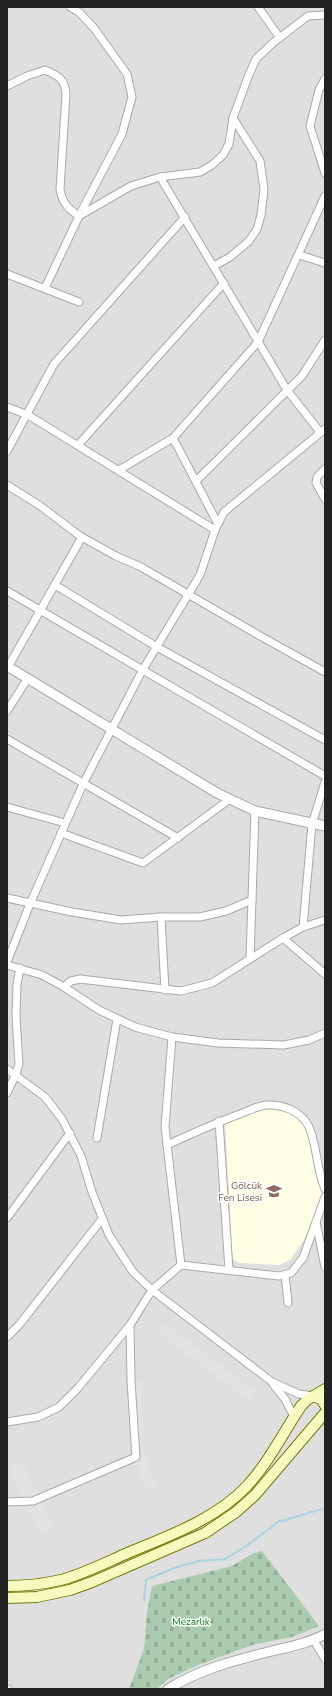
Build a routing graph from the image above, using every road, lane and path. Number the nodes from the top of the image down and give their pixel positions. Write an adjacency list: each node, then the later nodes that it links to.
1 (70, 7): 11 (street)
2 (258, 7): 4 (street)
3 (325, 15): 4 (street)
4 (280, 38): 7 (street)
5 (325, 79): 8 (street)
6 (7, 86): 11 (street)
7 (233, 118): 9 (street); 15 (street)
8 (325, 173)
9 (160, 177): 11 (street); 12 (street)
10 (325, 196): 13 (street)
11 (79, 216): 18 (street)
12 (185, 217): 15 (street); 24 (street)
13 (299, 255): 14 (street); 21 (street)
14 (325, 263)
15 (214, 266): 17 (street)
16 (7, 274): 18 (street)
17 (224, 284): 21 (street); 27 (street)
18 (45, 288): 19 (street)
19 (79, 302)
20 (325, 340): 22 (street)
21 (258, 342): 22 (street); 26 (street)
22 (287, 390): 25 (street); 31 (street)
23 (7, 408): 24 (street)
24 (28, 415): 27 (street); 28 (street)
25 (323, 431): 34 (street)
26 (173, 438): 30 (street); 31 (street)
27 (78, 445): 30 (street)
28 (7, 451)
29 (325, 469): 33 (street)
30 (119, 470): 34 (street)
31 (196, 481): 34 (street)
32 (7, 485): 35 (street)
33 (325, 499)
34 (216, 527): 38 (street)
35 (82, 537): 36 (street); 38 (street)
36 (55, 585): 39 (street); 40 (street)
37 (7, 591): 39 (street)
38 (189, 595): 40 (street); 43 (street)
39 (40, 611): 41 (street); 42 (street)
40 (157, 647): 42 (street); 48 (street)
41 (7, 666): 44 (street)
42 (142, 671): 46 (street); 49 (street)
43 (325, 672)
44 (28, 678): 45 (street); 46 (street)
45 (7, 711)
46 (111, 729): 51 (street); 52 (street)
47 (7, 739): 51 (street)
48 (325, 740)
49 (325, 776)
50 (325, 782): 56 (street)
51 (83, 784): 55 (street); 59 (street)
52 (230, 799): 54 (street); 59 (street)
53 (7, 807): 55 (street)
54 (255, 811): 56 (street); 61 (street)
55 (66, 823): 58 (street)
56 (312, 824): 57 (street); 65 (street)
57 (325, 826)
58 (61, 833): 59 (street); 62 (street)
59 (178, 838)
60 (7, 898): 62 (street)
61 (252, 900): 63 (street); 67 (street)
62 (30, 904): 63 (street); 68 (street)
63 (161, 917): 73 (street)
64 (325, 920): 65 (street)
65 (302, 928): 66 (street)
66 (283, 938): 67 (street); 71 (street)
67 (250, 958): 73 (street)
68 (7, 962)
69 (7, 965): 70 (street)
70 (20, 968): 72 (street); 78 (street)
71 (325, 974)
72 (64, 986): 73 (street); 74 (street)
73 (165, 990)
74 (117, 1019): 76 (street); 82 (street)
75 (325, 1033): 76 (street)
76 (172, 1037): 83 (street)
77 (7, 1068): 78 (street)
78 (16, 1074): 79 (street); 81 (street)
79 (7, 1093)
80 (219, 1122): 83 (street); 84 (street); 91 (street)
81 (70, 1133): 86 (street); 87 (street)
82 (97, 1138)
83 (167, 1145): 89 (street)
84 (325, 1189)
85 (325, 1197): 88 (street)
86 (7, 1218)
87 (102, 1219): 93 (street); 96 (street)
88 (316, 1220): 90 (street); 92 (street)
89 (181, 1266): 91 (street); 93 (street)
90 (325, 1267)
91 (229, 1270): 92 (street)
92 (284, 1275): 94 (street)
93 (152, 1290): 95 (street); 97 (street)
94 (288, 1303)
95 (130, 1325): 103 (street); 105 (street)
96 (7, 1337)
97 (272, 1382): 99 (street); 102 (street)
98 (325, 1388): 99 (main road)
99 (313, 1396): 100 (main road); 102 (main road)
100 (325, 1405)
101 (325, 1413): 104 (main road)
102 (294, 1417): 104 (main road); 106 (main road)
103 (7, 1422)
104 (310, 1430): 108 (main road)
105 (7, 1502)
106 (35, 1585): 107 (main road); 108 (main road)
107 (9, 1586): 109 (main road)
108 (37, 1597): 109 (main road)
109 (11, 1598)
110 (325, 1634): 111 (street)
111 (312, 1639): 112 (street); 113 (street)
112 (325, 1660)
113 (168, 1689)

